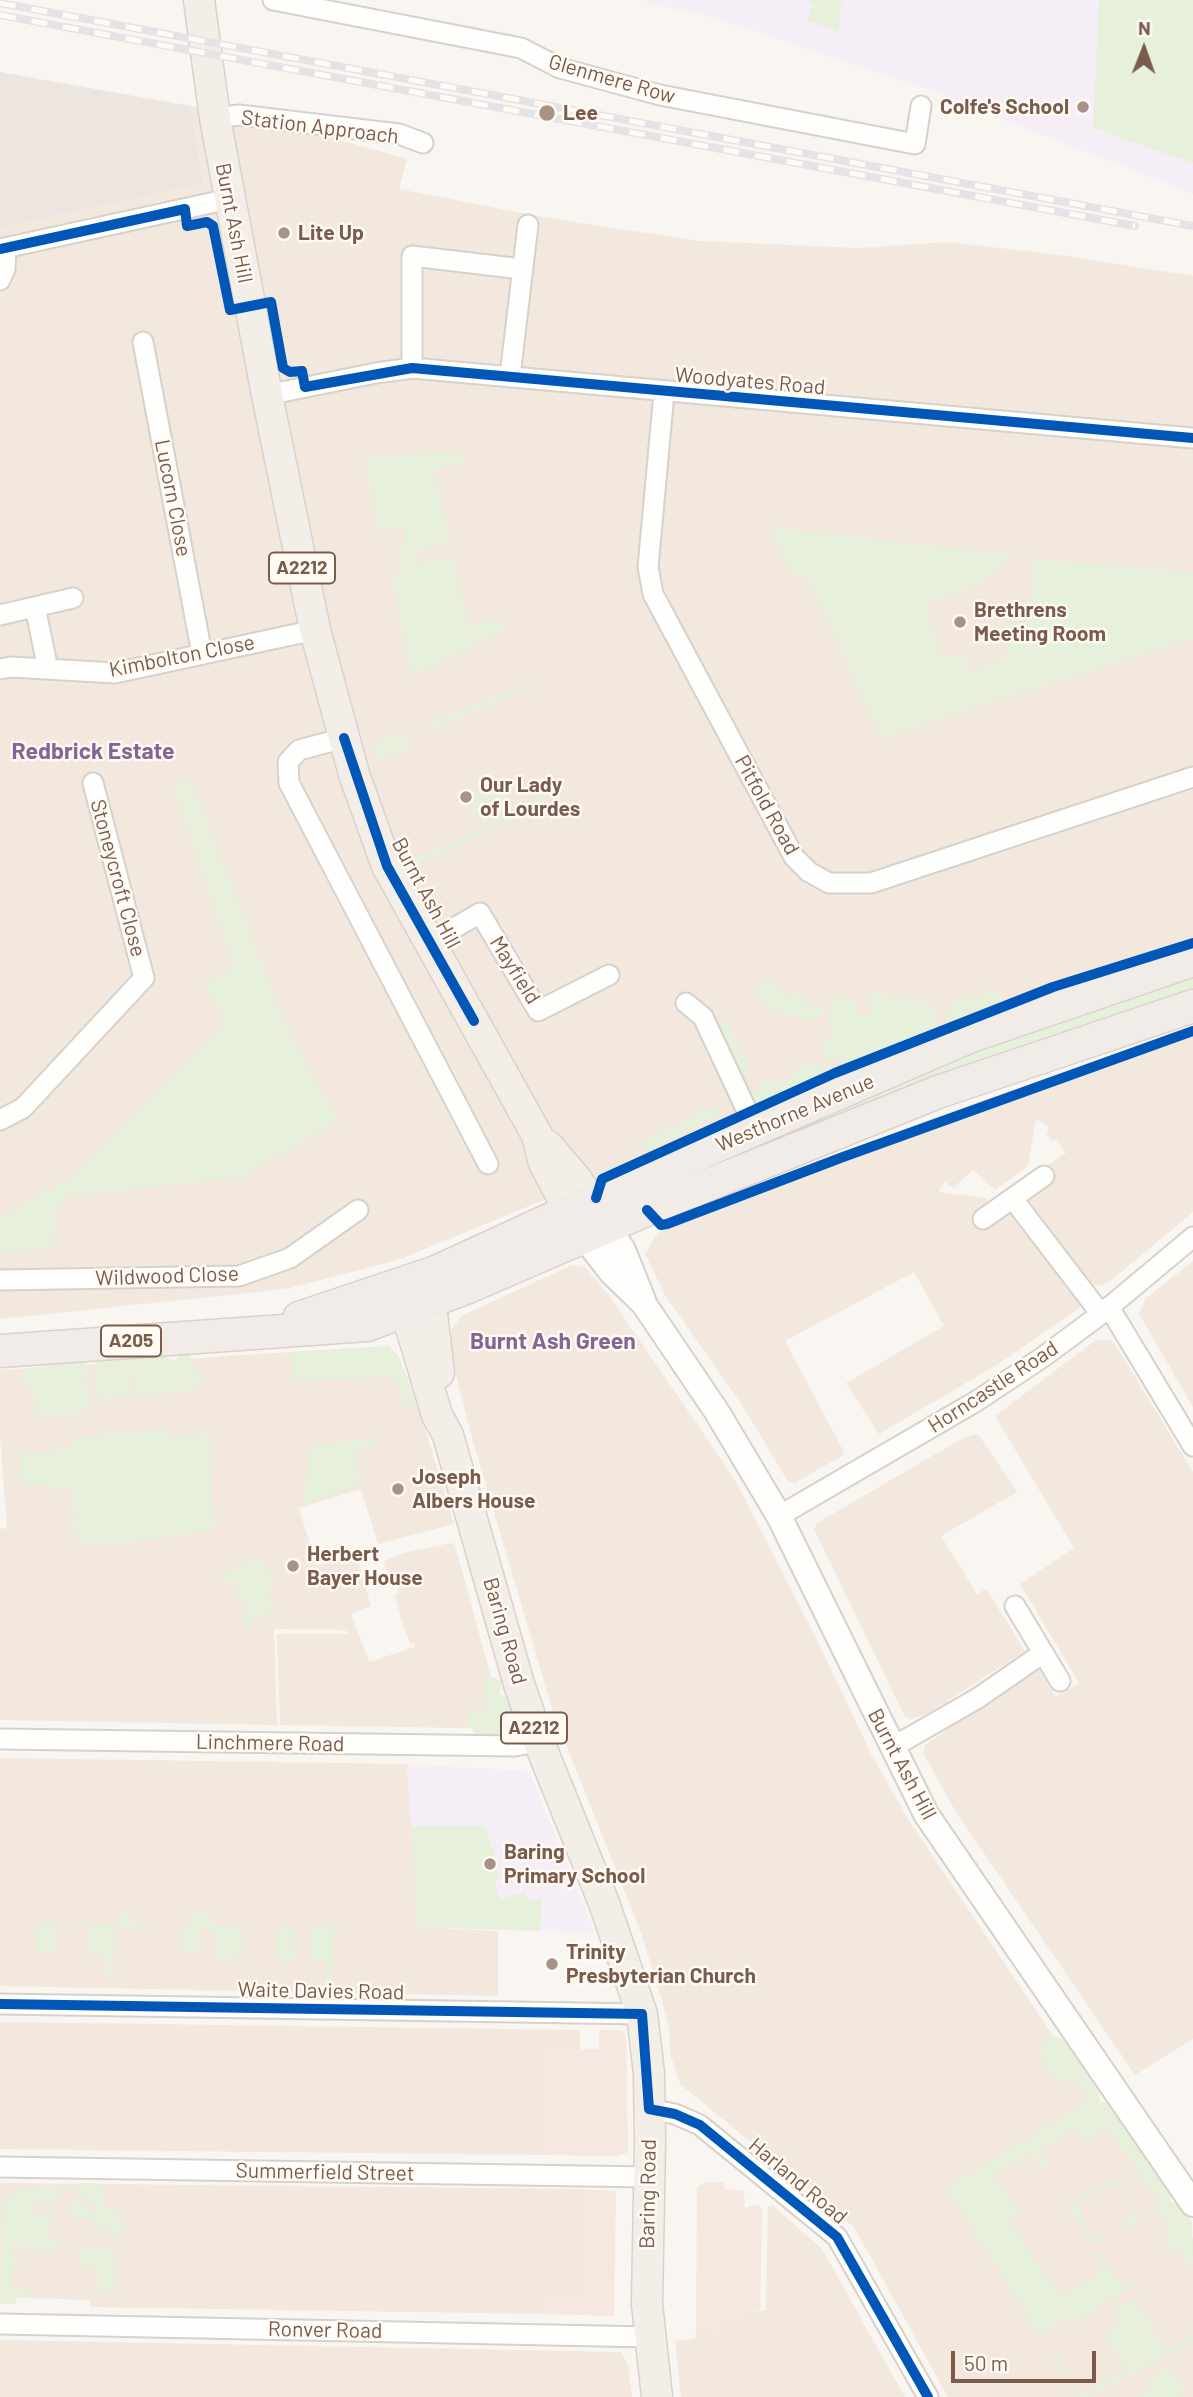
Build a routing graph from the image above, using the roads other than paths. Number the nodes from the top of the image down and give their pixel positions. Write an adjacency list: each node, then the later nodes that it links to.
1 (199, 0): 4 (main road, A2212)
2 (274, 0): 3 (street, Glenmere Row)
3 (921, 106)
4 (215, 118): 5 (street, Station Approach); 6 (main road, Burnt Ash Hill / A2212)
5 (423, 143)
6 (229, 199): 8 (street); 15 (main road, Burnt Ash Hill / A2212)
7 (528, 225): 9 (street)
8 (3, 249): 10 (street)
9 (523, 269): 12 (street); 13 (street)
10 (0, 280)
11 (143, 342): 21 (street, Lucorn Close)
12 (412, 368): 13 (street, Woodyates Road); 15 (street, Woodyates Road)
13 (510, 376): 14 (street, Woodyates Road)
14 (664, 393): 16 (street, Woodyates Road); 25 (street, Pitfold Road)
15 (267, 395): 20 (main road, Burnt Ash Hill / A2212)
16 (1193, 438)
17 (73, 598): 18 (street)
18 (35, 607): 19 (street); 23 (street)
19 (0, 615)
20 (315, 630): 21 (street, Kimbolton Close); 24 (main road, Burnt Ash Hill / A2212)
21 (202, 654): 23 (street, Kimbolton Close)
22 (0, 669): 23 (street, Kimbolton Close)
23 (48, 669)
24 (344, 738): 27 (main road, Burnt Ash Hill / A2212); 34 (street)
25 (1193, 778)
26 (93, 783): 32 (street, Stoneycroft Close)
27 (430, 942): 29 (street, Mayfield); 38 (main road, Burnt Ash Hill / A2212)
28 (1193, 960): 33 (highway, Westhorne Avenue / A205)
29 (609, 975)
30 (686, 1003): 33 (street)
31 (1193, 1006): 38 (highway, Westhorne Avenue / A205)
32 (0, 1121)
33 (757, 1130): 38 (highway, Westhorne Avenue / A205)
34 (488, 1164)
35 (1044, 1176): 36 (street)
36 (1013, 1199): 39 (street); 43 (street)
37 (358, 1210): 41 (street, Wildwood Close)
38 (588, 1219): 42 (highway, Westhorne Avenue / A205); 50 (street, Burnt Ash Hill)
39 (983, 1219)
40 (1193, 1237): 43 (street, Horncastle Road)
41 (0, 1280)
42 (412, 1296): 44 (highway, A205); 45 (highway, A205); 47 (main road, Baring Road / A2212); 48 (main road, Baring Road / A2212)
43 (1105, 1311): 49 (street); 50 (street, Horncastle Road)
44 (367, 1325): 45 (highway, A205); 47 (main road, Baring Road / A2212)
45 (262, 1331): 46 (highway, A205)
46 (0, 1351)
47 (424, 1373): 48 (main road, Baring Road / A2212)
48 (443, 1425): 55 (main road, Baring Road / A2212)
49 (1193, 1446)
50 (779, 1516): 56 (street, Burnt Ash Hill)
51 (1015, 1606): 52 (street)
52 (1043, 1653): 53 (street); 56 (street)
53 (1060, 1681)
54 (0, 1739): 55 (street, Linchmere Road)
55 (539, 1742): 58 (main road, Baring Road / A2212)
56 (891, 1748): 62 (street, Burnt Ash Hill)
57 (0, 2004): 58 (street, Waite Davies Road)
58 (642, 2014): 59 (main road, Baring Road / A2212)
59 (649, 2109): 61 (main road, Baring Road / A2212); 66 (street, Harland Road)
60 (0, 2167): 61 (street, Summerfield Street)
61 (650, 2177): 64 (main road, Baring Road / A2212)
62 (1193, 2204)
63 (0, 2324): 64 (street, Ronver Road)
64 (650, 2336): 65 (main road, Baring Road / A2212)
65 (657, 2397)
66 (928, 2397)

